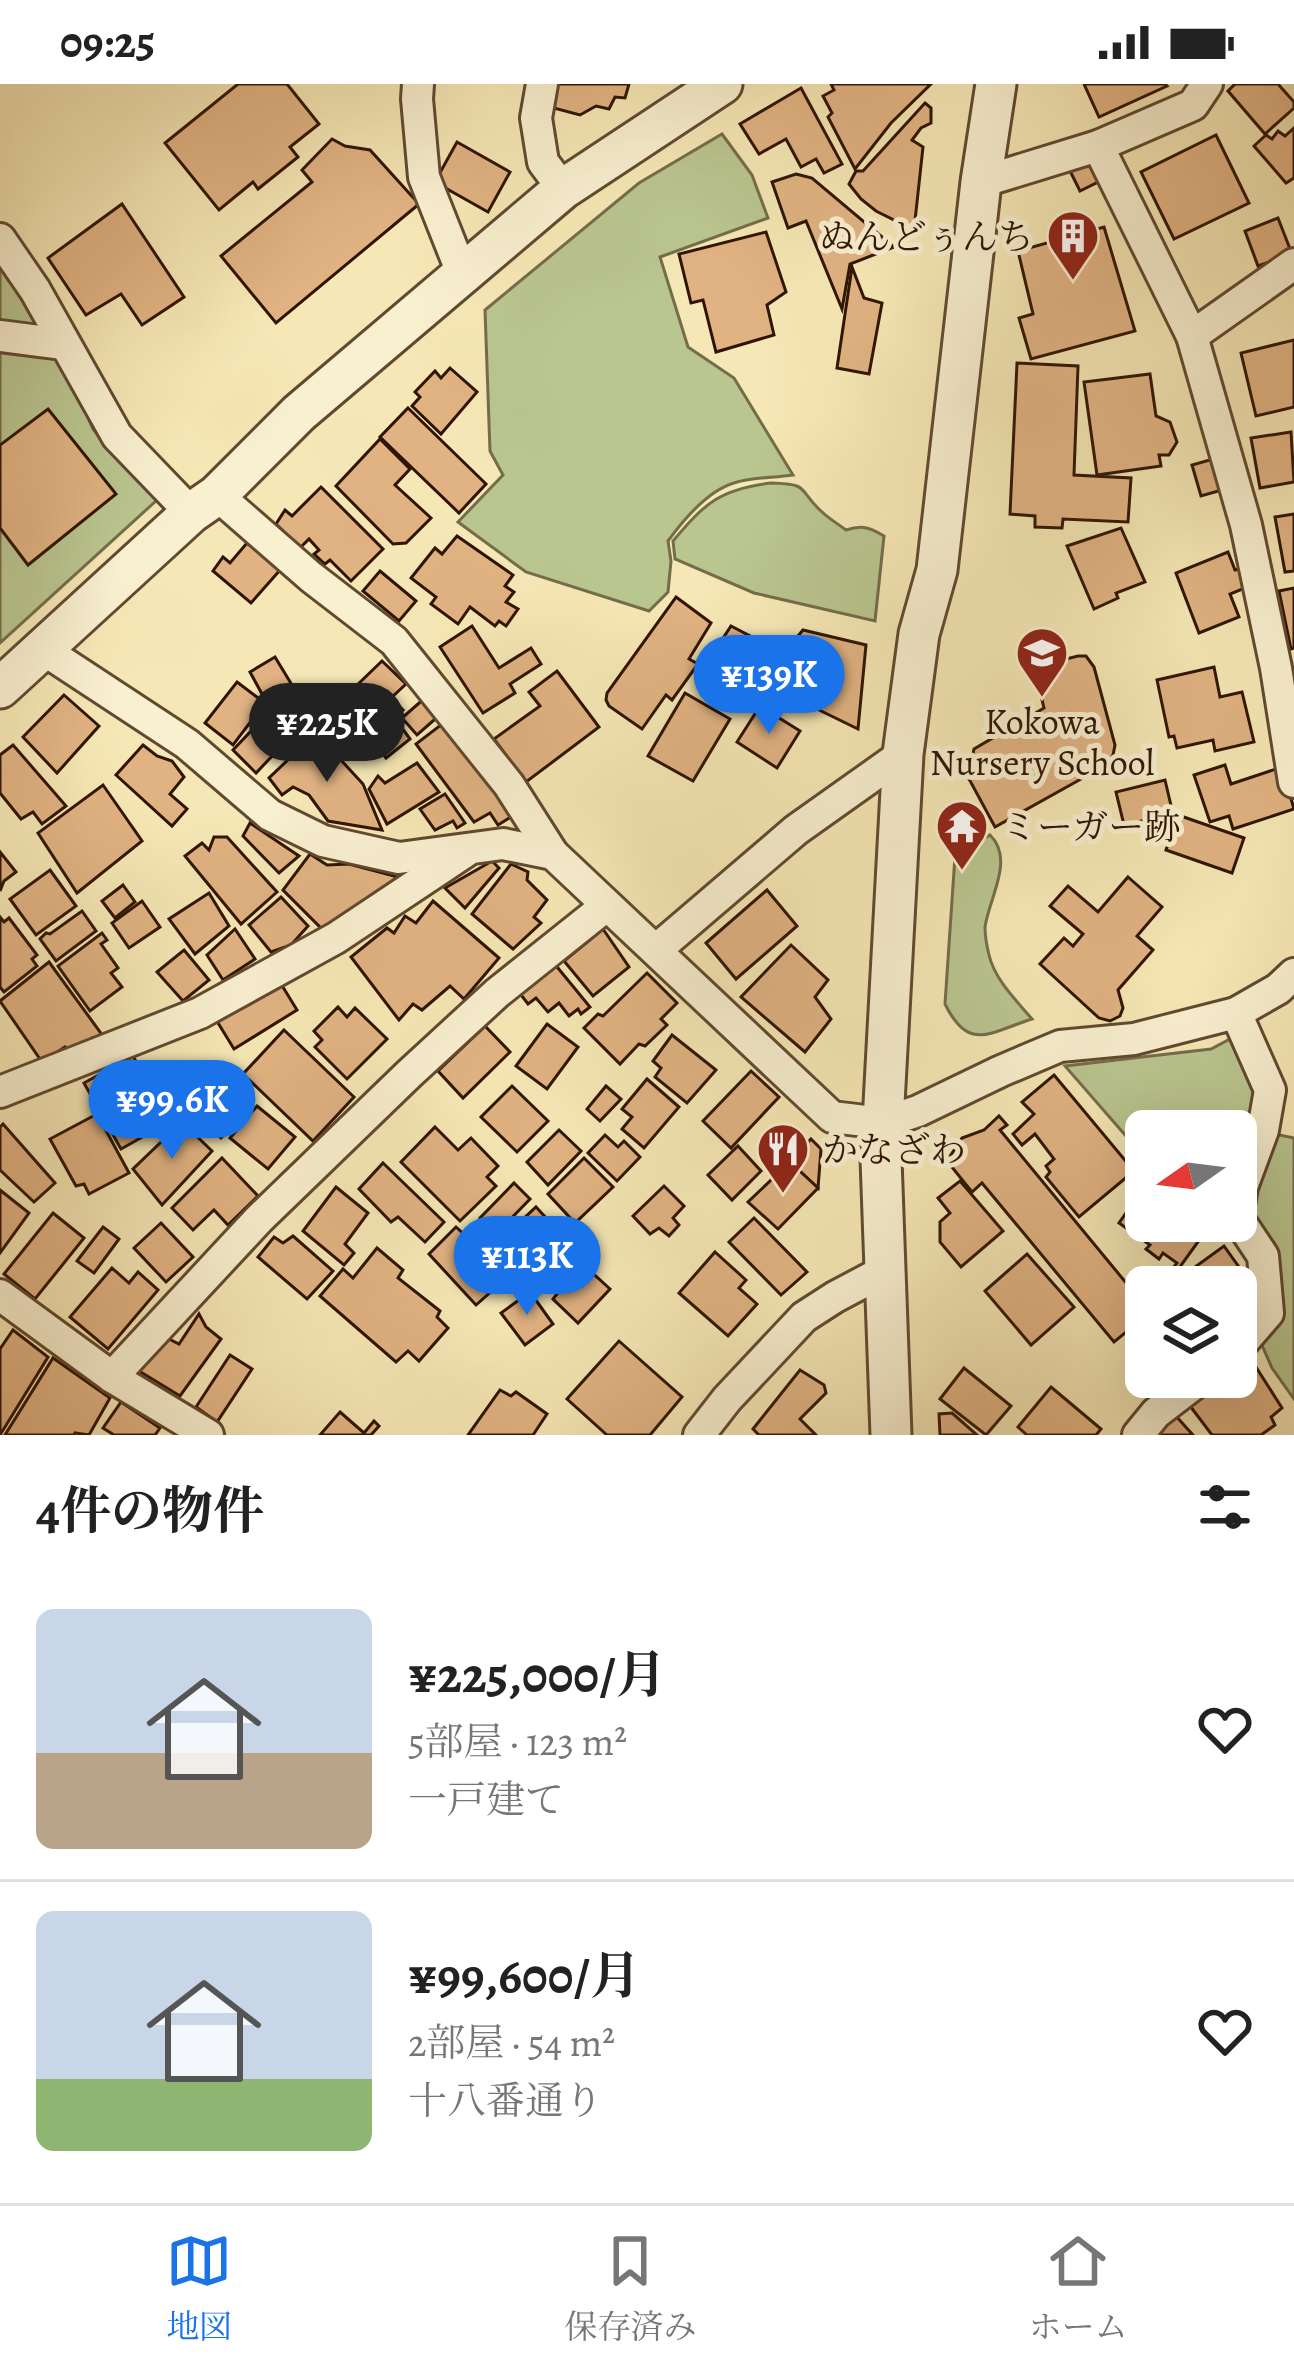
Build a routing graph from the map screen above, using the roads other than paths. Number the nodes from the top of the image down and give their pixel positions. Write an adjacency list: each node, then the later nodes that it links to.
1 (418, 84): 11 (street)
2 (542, 84): 8 (street)
3 (996, 84): 7 (street)
4 (1207, 84): 6 (street)
5 (711, 87): 8 (street)
6 (1098, 146): 7 (street); 13 (street)
7 (981, 182): 18 (street)
8 (563, 190): 11 (street)
9 (0, 239): 14 (street)
10 (1294, 264): 13 (street)
11 (462, 273): 15 (street)
12 (0, 336): 14 (street)
13 (1192, 336): 19 (street)
14 (63, 344): 15 (street)
15 (204, 504): 16 (street); 21 (street)
16 (44, 650): 17 (street); 20 (street)
17 (0, 688)
18 (903, 754): 23 (street); 27 (street)
19 (1294, 782)
20 (470, 849): 21 (street); 26 (street)
21 (553, 854): 22 (street)
22 (606, 906): 23 (street); 31 (street)
23 (656, 950): 27 (street)
24 (1294, 974): 25 (street)
25 (1236, 1013): 27 (street); 30 (street)
26 (0, 1092)
27 (882, 1123): 28 (street)
28 (884, 1271): 35 (street); 36 (street)
29 (0, 1295): 31 (street)
30 (1257, 1326)
31 (112, 1377): 33 (street)
32 (1176, 1398): 37 (street)
33 (175, 1426): 34 (street)
34 (208, 1435)
35 (699, 1435)
36 (891, 1435)
37 (1138, 1435)

